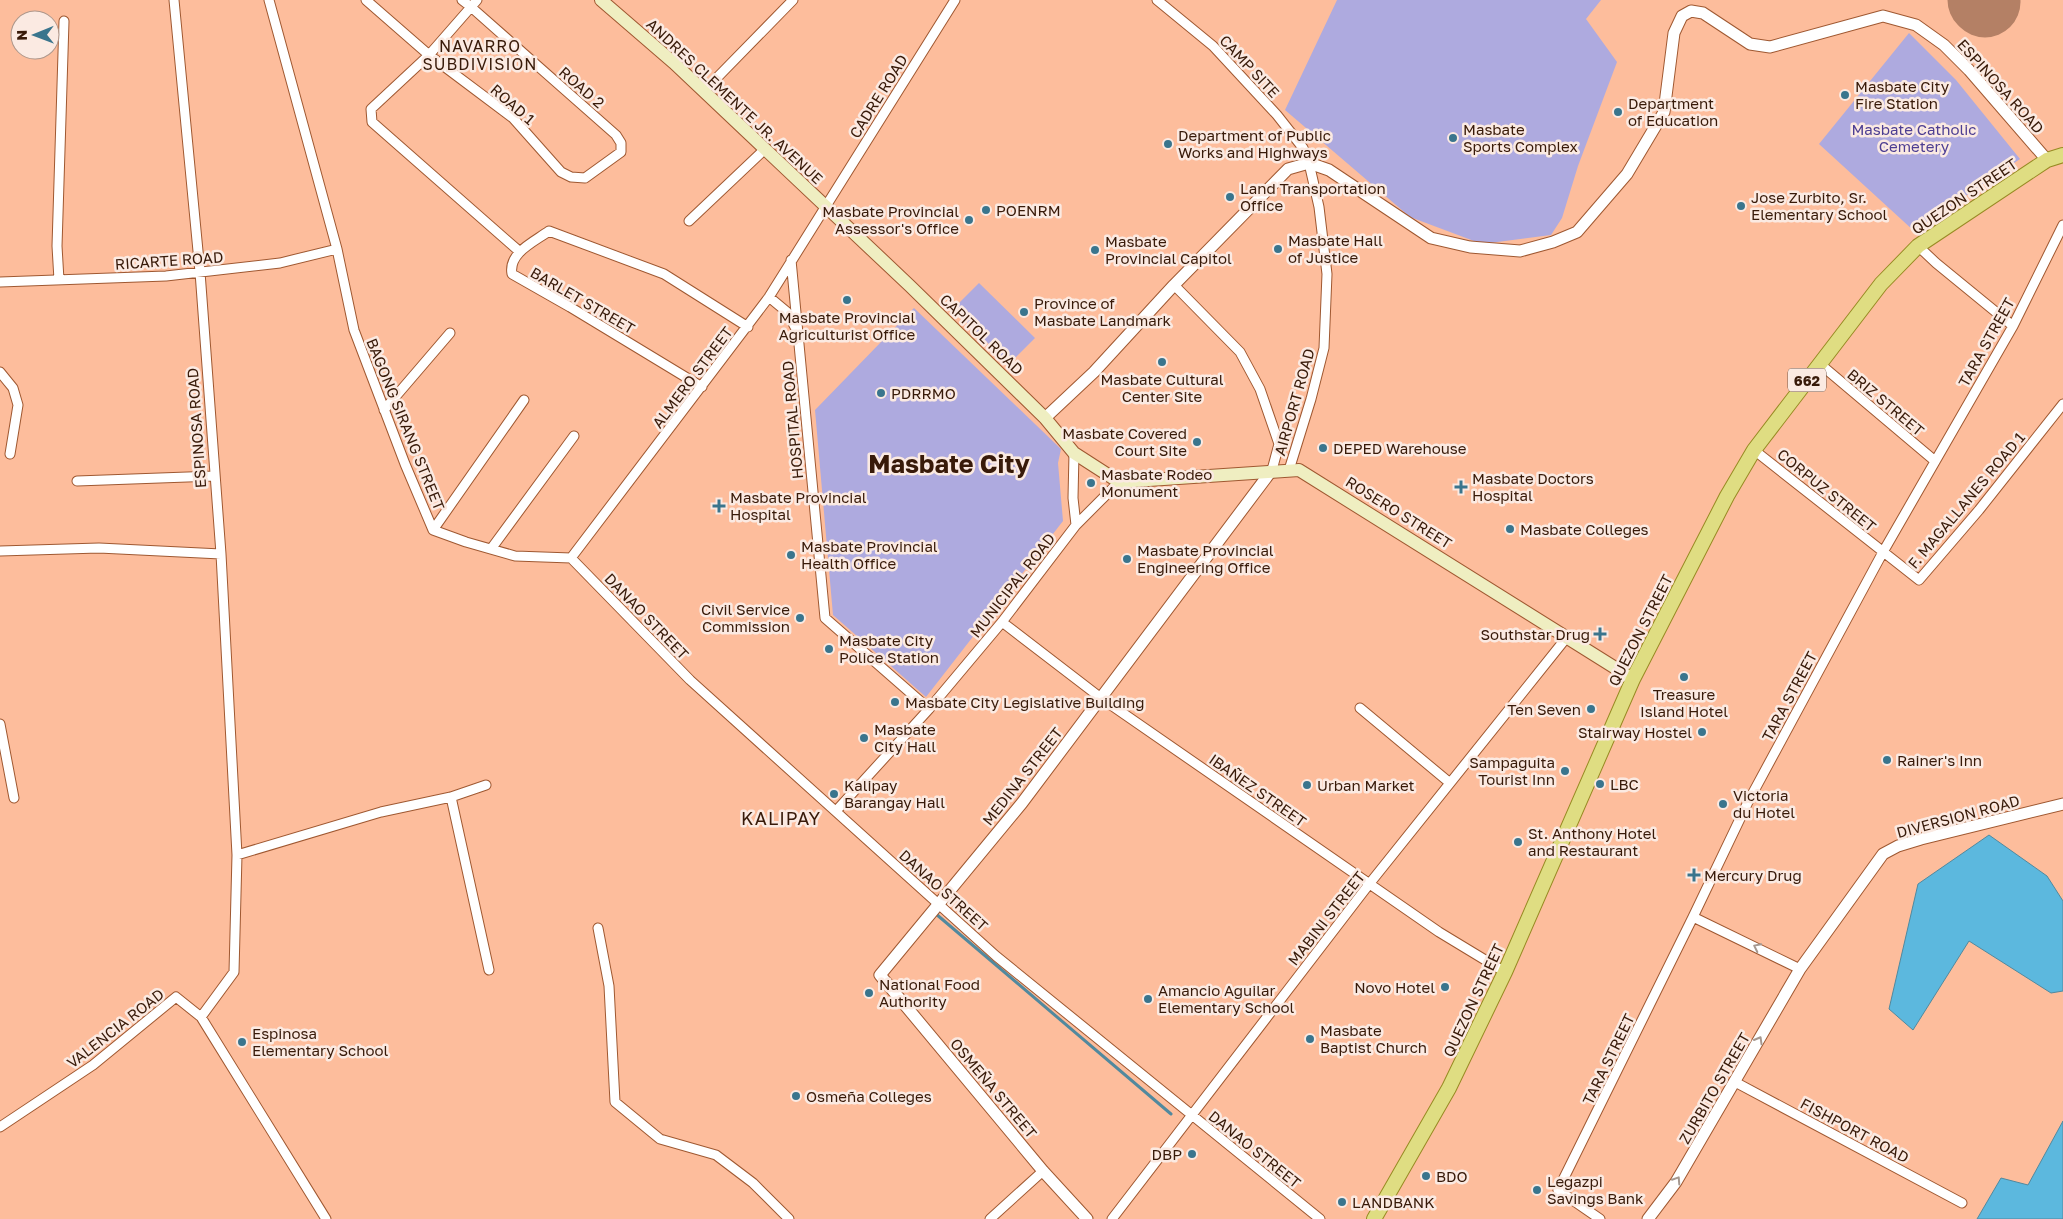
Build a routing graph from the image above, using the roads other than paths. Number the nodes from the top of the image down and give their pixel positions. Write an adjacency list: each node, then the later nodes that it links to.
1 (174, 0): 26 (street, ESPINOSA ROAD)
2 (269, 0): 23 (street, BAGONG SIRANG STREET)
3 (366, 0): 12 (street)
4 (462, 0): 10 (street, ROAD 2)
5 (477, 0): 10 (street)
6 (793, 0): 13 (street)
7 (955, 0): 19 (street, CADRE ROAD)
8 (1157, 0): 18 (street, CAMP SITE)
9 (608, 2): 13 (main road, ANDRES CLEMENTE JR. AVENUE)
10 (471, 8): 12 (street); 14 (street, ROAD 2)
11 (64, 21): 27 (street)
12 (429, 55): 14 (street, ROAD 1); 24 (street)
13 (704, 91): 15 (main road, ANDRES CLEMENTE JR. AVENUE)
14 (616, 135)
15 (765, 149): 19 (main road, ANDRES CLEMENTE JR. AVENUE); 20 (street)
16 (2063, 155): 17 (main road, QUEZON STREET / 662)
17 (2047, 160): 18 (street, ESPINOSA ROAD); 22 (main road, QUEZON STREET / 662)
18 (1310, 162): 29 (street); 44 (street, AIRPORT ROAD)
19 (824, 206): 25 (street, ALMERO STREET); 41 (main road, CAPITOL ROAD)
20 (689, 221)
21 (2063, 225): 31 (street, TARA STREET)
22 (1918, 246): 31 (street); 35 (main road, QUEZON STREET / 662)
23 (337, 248): 26 (street, RICARTE ROAD); 40 (street, BAGONG SIRANG STREET)
24 (520, 252): 32 (street, BARLET STREET); 37 (street, BARLET STREET)
25 (791, 260): 30 (street, ALMERO STREET); 34 (street, HOSPITAL ROAD)
26 (200, 272): 27 (street, RICARTE ROAD); 51 (street, ESPINOSA ROAD)
27 (59, 280): 28 (street, RICARTE ROAD)
28 (0, 282)
29 (1174, 285): 41 (street); 43 (street)
30 (769, 297): 32 (street, ALMERO STREET); 34 (street)
31 (2013, 326): 48 (street, TARA STREET)
32 (748, 327): 37 (street, ALMERO STREET)
33 (450, 333): 40 (street)
34 (798, 333): 66 (street, HOSPITAL ROAD)
35 (1820, 364): 45 (main road, QUEZON STREET / 662); 48 (street, BRIZ STREET)
36 (0, 372): 47 (street)
37 (702, 387): 60 (street, ALMERO STREET)
38 (524, 400): 55 (street)
39 (2063, 404): 58 (street, F. MAGALLANES ROAD 1)
40 (384, 410): 55 (street, BAGONG SIRANG STREET)
41 (1045, 418): 46 (main road, CAPITOL ROAD)
42 (574, 436): 56 (street)
43 (1279, 444): 44 (street); 49 (street)
44 (1296, 449): 50 (street, AIRPORT ROAD)
45 (1754, 450): 58 (street, CORPUZ STREET); 63 (main road, QUEZON STREET / 662)
46 (1074, 453): 53 (main road, CAPITOL ROAD); 54 (street)
47 (10, 454)
48 (1935, 461): 58 (street, TARA STREET)
49 (1272, 470): 50 (main road, ROSERO STREET); 53 (main road, ROSERO STREET); 64 (street, MEDINA STREET)
50 (1289, 470): 62 (main road, ROSERO STREET)
51 (215, 476): 52 (street); 59 (street, ESPINOSA ROAD)
52 (77, 481)
53 (1119, 482): 54 (street, MUNICIPAL ROAD)
54 (1076, 525): 61 (street, MUNICIPAL ROAD)
55 (433, 530): 56 (street, BAGONG SIRANG STREET)
56 (491, 549): 60 (street, BAGONG SIRANG STREET)
57 (0, 551): 59 (street)
58 (1883, 552): 77 (street, TARA STREET)
59 (221, 554): 74 (street, ESPINOSA ROAD)
60 (571, 558): 73 (street, DANAO STREET)
61 (1002, 622): 64 (street, IBAÑEZ STREET); 66 (street, MUNICIPAL ROAD)
62 (1567, 637): 63 (main road, ROSERO STREET); 68 (street, MABINI STREET)
63 (1633, 679): 81 (main road, QUEZON STREET)
64 (1101, 698): 75 (street, IBAÑEZ STREET); 76 (street, MEDINA STREET)
65 (1360, 708): 68 (street)
66 (929, 709): 73 (street, MUNICIPAL ROAD)
67 (0, 724): 71 (street)
68 (1450, 783): 75 (street, MABINI STREET)
69 (486, 785): 70 (street)
70 (451, 797): 74 (street); 80 (street)
71 (14, 798)
72 (2063, 804): 79 (street, DIVERSION ROAD)
73 (836, 811): 76 (street, DANAO STREET)
74 (237, 856): 83 (street)
75 (1370, 883): 81 (street, IBAÑEZ STREET); 85 (street, MABINI STREET)
76 (939, 903): 82 (street, MEDINA STREET); 85 (street, DANAO STREET)
77 (1693, 917): 79 (street, one-way to 77); 96 (street, TARA STREET)
78 (598, 928): 90 (street)
79 (1800, 969): 84 (street, ZURBITO STREET, one-way to 79)
80 (490, 970)
81 (1505, 972): 95 (main road, QUEZON STREET)
82 (880, 975): 87 (street, OSMEÑA STREET)
83 (201, 1018): 86 (street, VALENCIA ROAD); 89 (street)
84 (1735, 1082): 88 (street, FISHPORT ROAD); 97 (street, ZURBITO STREET, one-way to 84)
85 (1191, 1115): 93 (street, MABINI STREET); 94 (street, DANAO STREET)
86 (0, 1128)
87 (1043, 1171): 91 (street); 92 (street, OSMEÑA STREET)
88 (1962, 1203)
89 (326, 1219)
90 (788, 1219)
91 (990, 1219)
92 (1086, 1219)
93 (1112, 1219)
94 (1320, 1219)
95 (1374, 1219)
96 (1600, 1219)
97 (1648, 1219)

